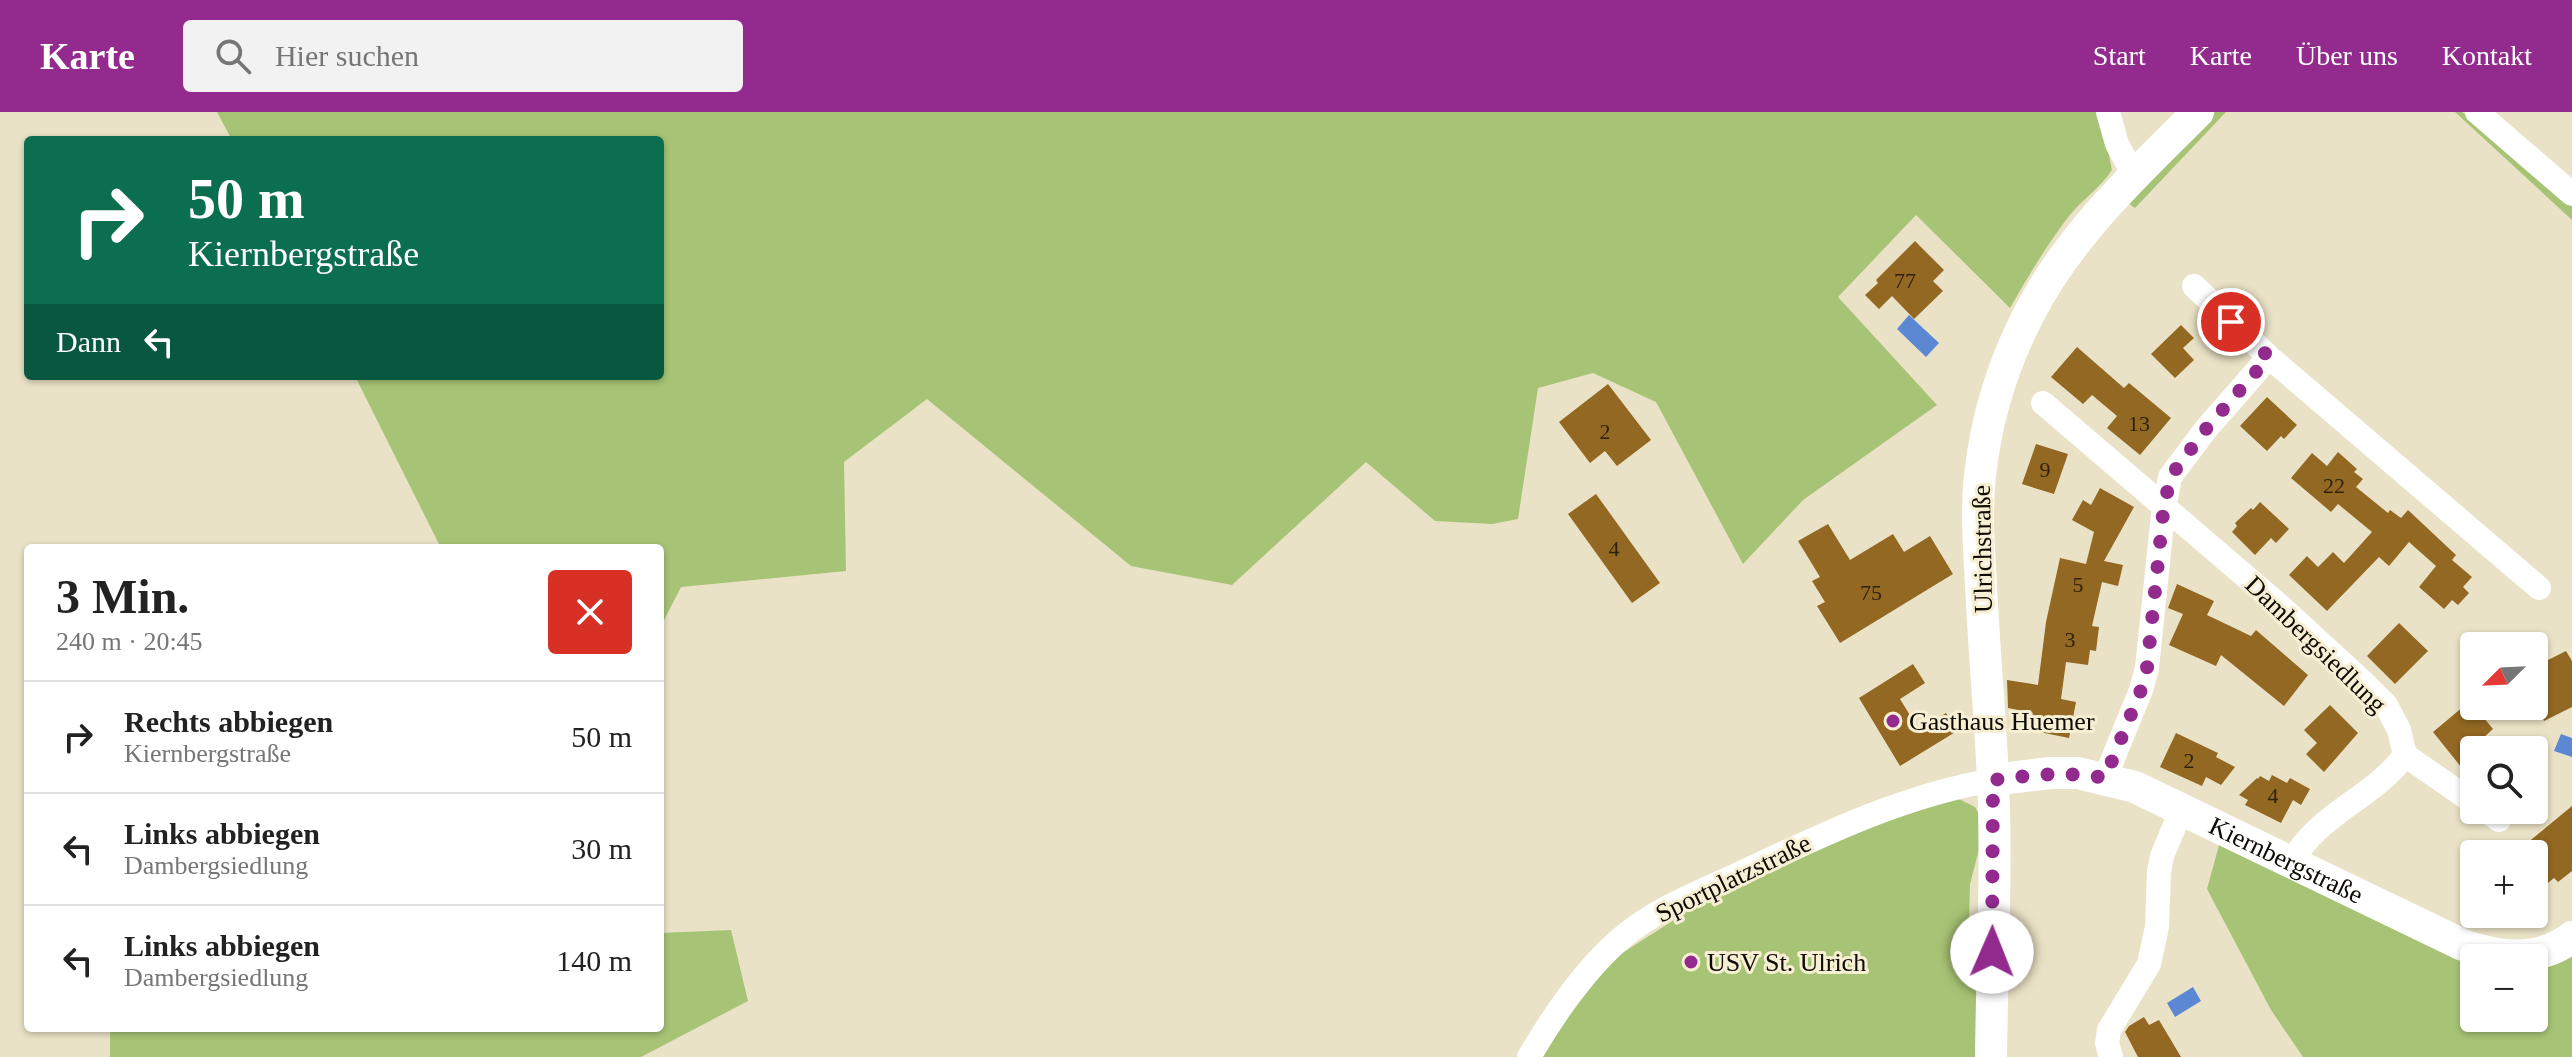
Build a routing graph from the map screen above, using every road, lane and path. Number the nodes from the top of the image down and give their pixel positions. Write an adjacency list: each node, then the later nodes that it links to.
1 (2108, 112): 4 (street)
2 (2198, 112): 4 (street, Ulrichstraße)
3 (2477, 112): 5 (street)
4 (2134, 175): 13 (street, Ulrichstraße)
5 (2572, 194)
6 (2194, 286): 7 (street)
7 (2269, 357): 9 (street); 10 (street)
8 (2043, 403): 9 (street, Dambergsiedlung)
9 (2164, 505): 11 (street, Dambergsiedlung); 12 (street)
10 (2539, 588)
11 (2405, 755): 14 (street); 16 (street)
12 (2105, 778): 13 (street, Kiernbergstraße); 15 (street, Kiernbergstraße)
13 (1993, 780): 18 (street, Sportplatzstraße); 19 (street, Ulrichstraße)
14 (2460, 793)
15 (2182, 808): 16 (street, Kiernbergstraße); 20 (street)
16 (2292, 862): 17 (street, Kiernbergstraße)
17 (2572, 937)
18 (1529, 1057)
19 (1991, 1057)
20 (2111, 1057)

